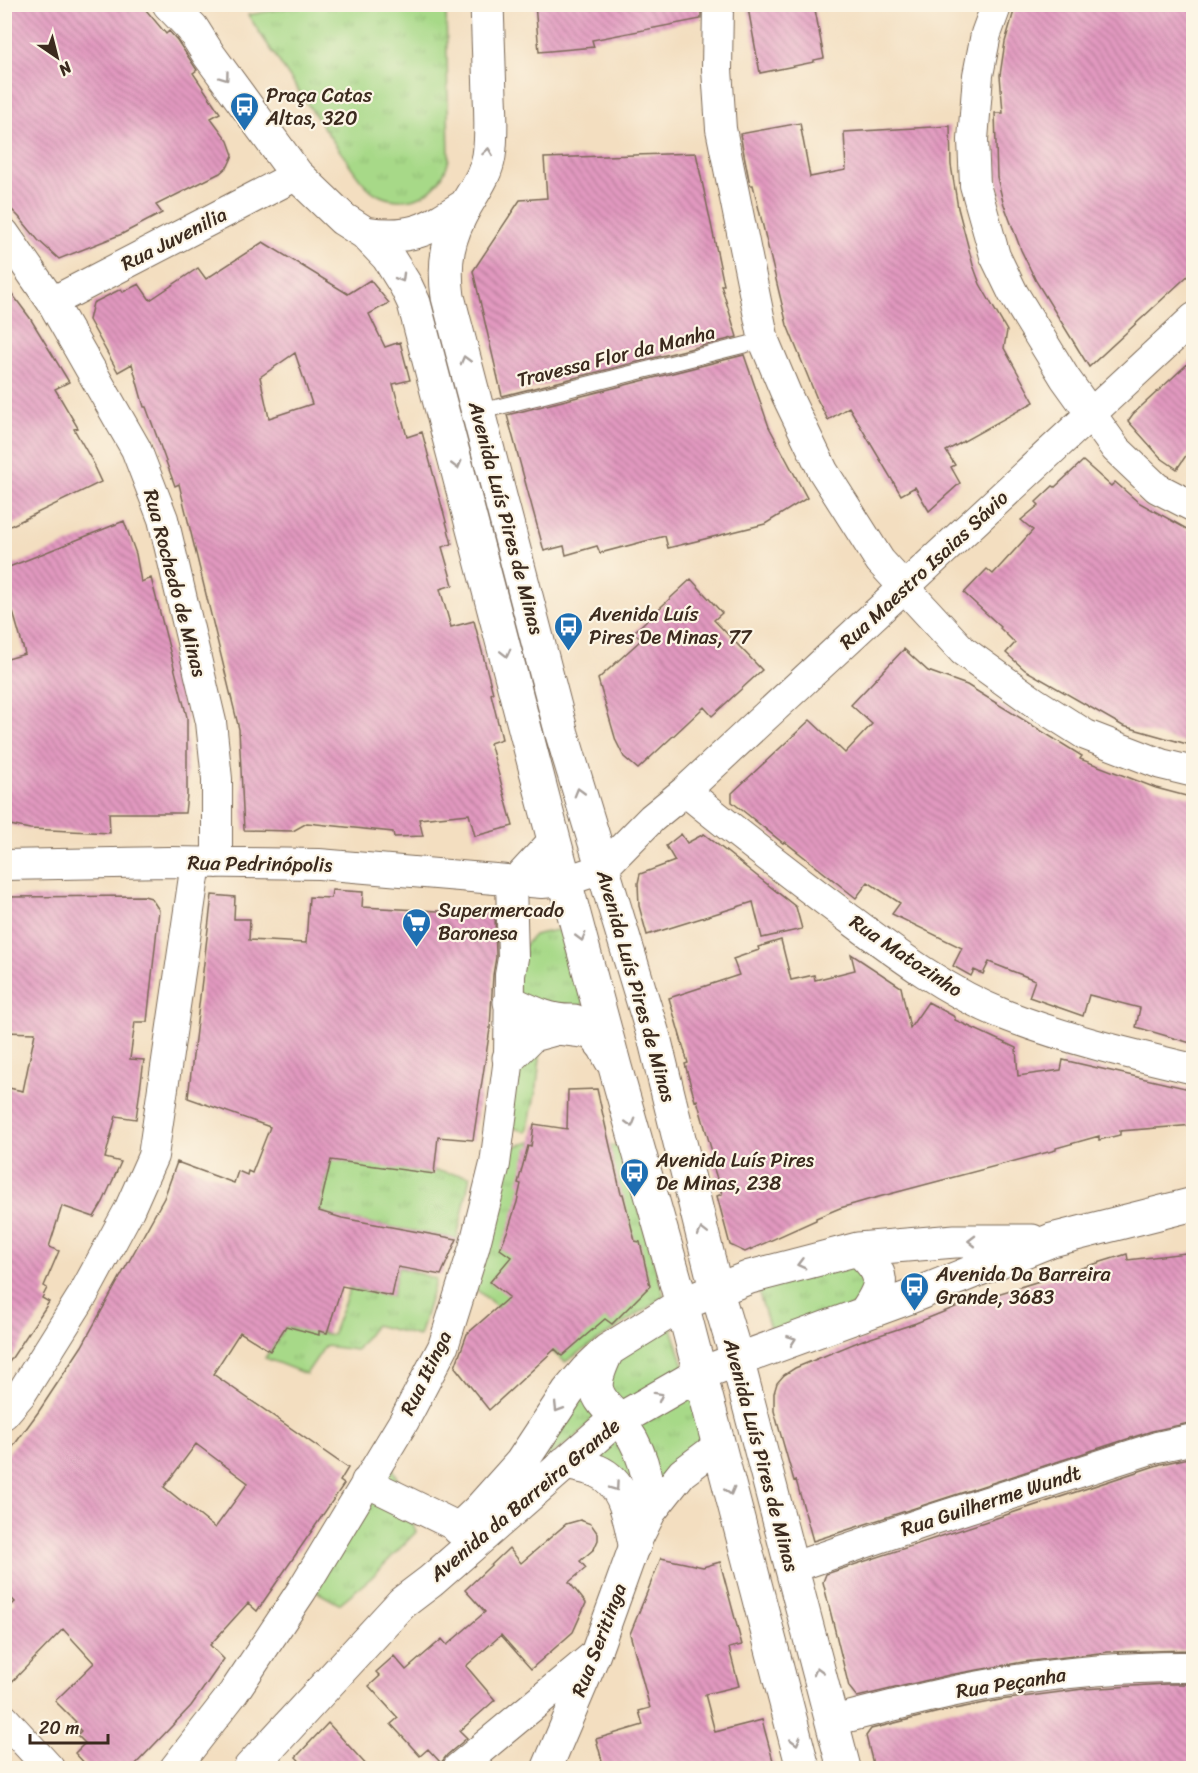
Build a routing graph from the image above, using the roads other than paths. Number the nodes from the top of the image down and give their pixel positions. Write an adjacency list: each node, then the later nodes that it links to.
1 (169, 4): 5 (main road)
2 (487, 4): 7 (main road, Avenida Luís Pires de Minas, one-way to 2)
3 (718, 4): 12 (street)
4 (997, 4): 14 (street)
5 (194, 16): 6 (main road, one-way to 6)
6 (297, 175): 9 (main road); 10 (street, Rua Juvenilia)
7 (466, 205): 9 (main road); 13 (main road, Avenida Luís Pires de Minas, one-way to 7)
8 (4, 233): 10 (street, Rua Rochedo de Minas)
9 (365, 233): 21 (main road, Avenida Luís Pires de Minas, one-way to 21)
10 (52, 302): 22 (street, Rua Rochedo de Minas)
11 (1194, 318): 14 (street, Rua Maestro Isaias Sávio)
12 (764, 340): 13 (lane, Travessa Flor da Manha); 16 (street)
13 (478, 412): 20 (main road, Avenida Luís Pires de Minas, one-way to 13)
14 (1091, 414): 15 (street); 16 (street, Rua Maestro Isaias Sávio)
15 (1194, 507)
16 (905, 589): 17 (street); 18 (street, Rua Maestro Isaias Sávio)
17 (1194, 772)
18 (685, 791): 19 (street, Rua Maestro Isaias Sávio); 31 (street, Rua Matozinho)
19 (652, 818): 20 (street, Rua Maestro Isaias Sávio); 24 (street, Rua Maestro Isaias Sávio)
20 (592, 836): 24 (main road, Avenida Luís Pires de Minas)
21 (554, 840): 25 (street); 26 (main road, Avenida Luís Pires de Minas)
22 (206, 863): 23 (street, Rua Pedrinópolis); 25 (street, Rua Pedrinópolis); 41 (street, Rua Rochedo de Minas)
23 (4, 865)
24 (602, 869): 26 (street, Rua Maestro Isaias Sávio); 35 (main road, Avenida Luís Pires de Minas, one-way to 24)
25 (514, 881): 26 (street, Rua Pedrinópolis); 27 (street, Rua Itinga)
26 (565, 881): 28 (main road, Avenida Luís Pires de Minas, one-way to 28)
27 (510, 1002): 28 (main road); 29 (street, Rua Itinga)
28 (600, 1008): 30 (main road, Avenida Luís Pires de Minas)
29 (509, 1058): 30 (main road); 46 (street, Rua Itinga)
30 (615, 1067): 36 (main road, Avenida Luís Pires de Minas, one-way to 36)
31 (1194, 1069)
32 (1194, 1204): 33 (main road, Avenida da Barreira Grande)
33 (1052, 1240): 34 (main road, Avenida da Barreira Grande, one-way to 34); 37 (main road, Avenida da Barreira Grande)
34 (858, 1249): 35 (main road, Avenida da Barreira Grande, one-way to 35); 37 (main road)
35 (716, 1289): 36 (main road, Avenida da Barreira Grande); 39 (main road, Avenida Luís Pires de Minas)
36 (682, 1304): 38 (main road, Avenida da Barreira Grande); 40 (main road, Avenida Luís Pires de Minas)
37 (864, 1314): 39 (main road, Avenida da Barreira Grande, one-way to 37)
38 (608, 1350): 42 (main road); 48 (main road, Avenida da Barreira Grande, one-way to 48)
39 (737, 1359): 40 (main road, Avenida da Barreira Grande); 50 (main road, Avenida Luís Pires de Minas)
40 (699, 1374): 42 (main road, Avenida da Barreira Grande, one-way to 40); 44 (main road, Avenida Luís Pires de Minas)
41 (4, 1414)
42 (619, 1419): 45 (main road, Avenida da Barreira Grande); 47 (street)
43 (1194, 1438): 50 (street, Rua Guilherme Wundt)
44 (718, 1446): 47 (street, Rua Seritinga); 61 (main road, Avenida Luís Pires de Minas, one-way to 61)
45 (565, 1463): 49 (main road, one-way to 49); 51 (main road, Avenida da Barreira Grande)
46 (366, 1482): 48 (street); 57 (street, Rua Itinga)
47 (651, 1512): 49 (street, Rua Seritinga)
48 (460, 1528): 51 (main road, Avenida da Barreira Grande)
49 (635, 1544): 52 (street, Rua Seritinga)
50 (790, 1568): 55 (main road, Avenida Luís Pires de Minas, one-way to 50)
51 (402, 1604): 58 (main road, Avenida da Barreira Grande)
52 (595, 1655): 59 (street); 60 (street, Rua Seritinga)
53 (1194, 1667): 55 (street, Rua Peçanha)
54 (4, 1719): 56 (street)
55 (831, 1721): 62 (main road, Avenida Luís Pires de Minas)
56 (50, 1768)
57 (175, 1768)
58 (250, 1768)
59 (458, 1768)
60 (547, 1768)
61 (803, 1768)
62 (844, 1768)

